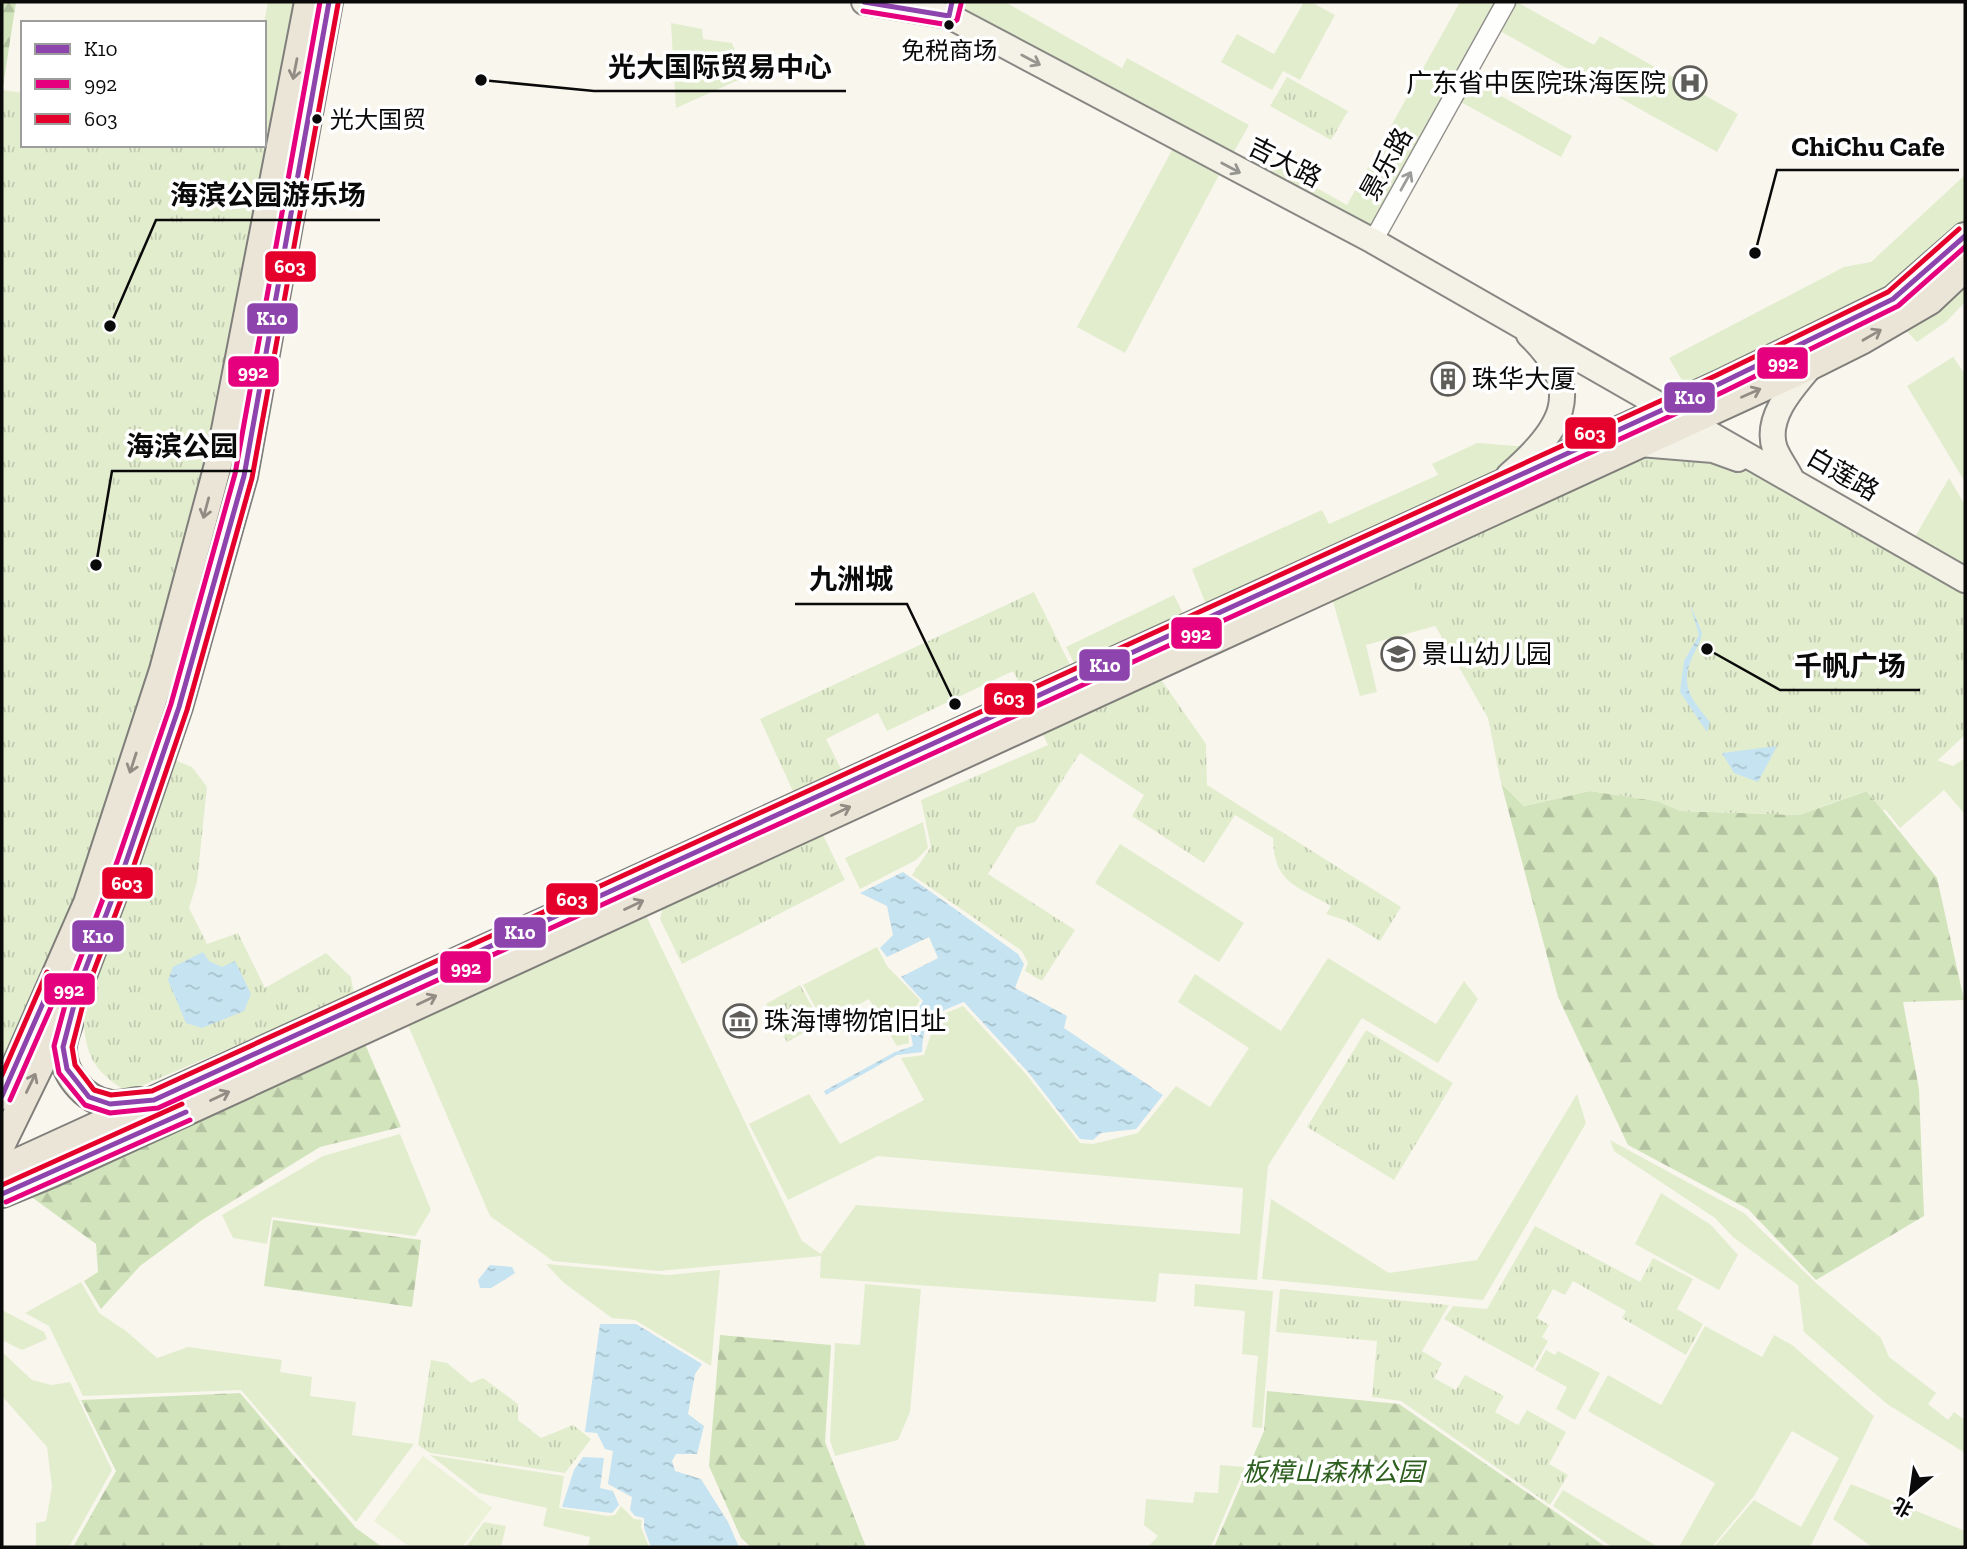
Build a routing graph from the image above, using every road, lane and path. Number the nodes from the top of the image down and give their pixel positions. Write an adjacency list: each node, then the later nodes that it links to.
1 (308, 2): 18 (main road, one-way to 18)
2 (329, 2): 17 (main road)
3 (864, 2): 5 (main road, 吉大路)
4 (1506, 2): 7 (street, 景乐路, one-way to 4)
5 (950, 9): 7 (main road, 吉大路, one-way to 7)
6 (1965, 236): 11 (main road)
7 (1373, 241): 9 (main road, 吉大路)
8 (1965, 268): 10 (main road, one-way to 8)
9 (1514, 320): 11 (main road, 吉大路); 15 (main road)
10 (1811, 366): 12 (main road, one-way to 10); 14 (main road)
11 (1666, 407): 12 (main road, 白莲路); 15 (main road)
12 (1690, 420): 13 (main road); 14 (main road, 白莲路)
13 (1640, 444): 14 (main road); 22 (main road, one-way to 13)
14 (1791, 478): 16 (main road, 白莲路)
15 (1500, 482): 19 (main road)
16 (1965, 580)
17 (79, 986): 19 (main road); 20 (main road, one-way to 17)
18 (2, 1096)
19 (154, 1100): 21 (main road)
20 (2, 1144)
21 (2, 1169)
22 (2, 1194)

